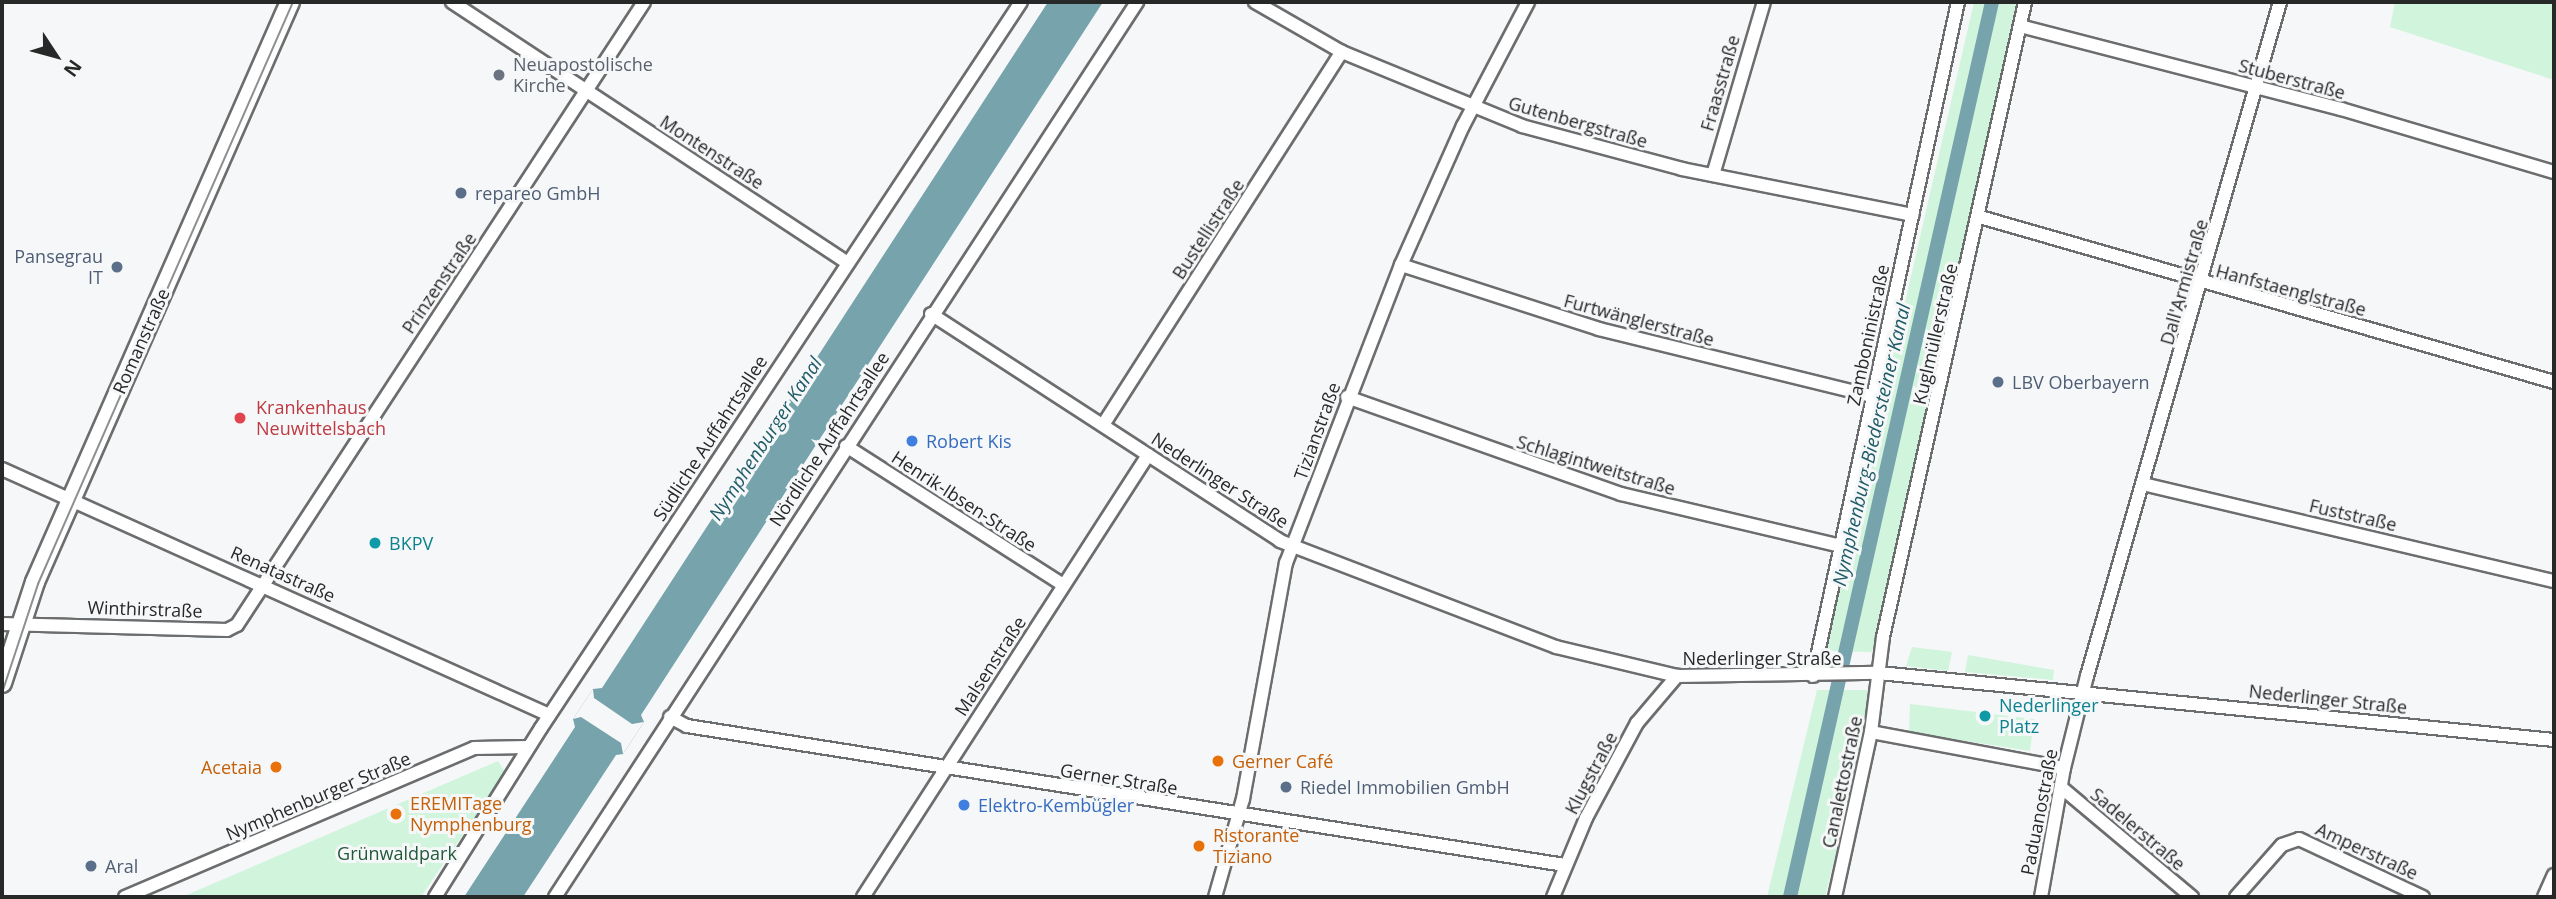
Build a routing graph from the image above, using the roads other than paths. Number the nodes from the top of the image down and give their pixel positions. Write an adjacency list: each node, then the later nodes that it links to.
1 (290, 2): 33 (main road, Romanstraße)
2 (452, 2): 15 (street, Montenstraße)
3 (644, 2): 15 (street, Prinzenstraße)
4 (1021, 2): 21 (street, Südliche Auffahrtsallee)
5 (1137, 2): 24 (street, Nördliche Auffahrtsallee)
6 (1255, 2): 13 (street, Gutenbergstraße)
7 (1528, 2): 16 (street, Tizianstraße)
8 (1764, 2): 18 (street, Fraasstraße)
9 (1958, 2): 19 (street, Zamboninistraße)
10 (2025, 2): 12 (street, Kuglmüllerstraße)
11 (2280, 2): 14 (street, Dall'Armistraße)
12 (2020, 26): 14 (street, Stuberstraße); 20 (street, Kuglmüllerstraße)
13 (1342, 52): 16 (street, Gutenbergstraße); 28 (street, Bustellistraße)
14 (2259, 88): 17 (street, Stuberstraße); 23 (street, Dall'Armistraße)
15 (587, 90): 21 (street, Montenstraße); 37 (street, Prinzenstraße)
16 (1474, 108): 18 (street, Gutenbergstraße); 22 (street, Tizianstraße)
17 (2554, 172)
18 (1713, 175): 19 (street, Gutenbergstraße)
19 (1912, 215): 26 (street, Zamboninistraße)
20 (1980, 217): 23 (street, Hanfstaenglstraße); 41 (street, Kuglmüllerstraße)
21 (847, 262): 46 (street, Südliche Auffahrtsallee)
22 (1401, 265): 26 (street, Furtwänglerstraße); 27 (street, Tizianstraße)
23 (2203, 285): 25 (street, Hanfstaenglstraße); 32 (street, Dall'Armistraße)
24 (931, 314): 28 (street, Nederlinger Straße); 29 (street, Nördliche Auffahrtsallee)
25 (2554, 382)
26 (1872, 396): 34 (street, Zamboninistraße)
27 (1347, 397): 34 (street, Schlagintweitstraße); 35 (street, Tizianstraße)
28 (1103, 425): 30 (street, Nederlinger Straße)
29 (846, 446): 38 (street, Henrik-Ibsen-Straße); 47 (street, Nördliche Auffahrtsallee)
30 (1148, 455): 35 (street, Nederlinger Straße); 38 (street, Malsenstraße)
31 (2, 469): 33 (street, Renatastraße)
32 (2143, 484): 36 (street, Fuststraße); 45 (street, Dall'Armistraße)
33 (71, 499): 37 (street, Renatastraße); 40 (main road, Romanstraße)
34 (1841, 546): 43 (street, Zamboninistraße)
35 (1293, 547): 42 (street, Nederlinger Straße); 54 (street, Tizianstraße)
36 (2554, 581)
37 (264, 584): 40 (street, Winthirstraße); 46 (street, Renatastraße)
38 (1063, 585): 52 (street, Malsenstraße)
39 (2, 624): 40 (street, Winthirstraße)
40 (21, 624): 44 (main road, Romanstraße)
41 (1880, 673): 43 (street, Nederlinger Straße); 45 (street, Nederlinger Straße); 48 (street, Canalettostraße)
42 (1677, 676): 43 (street, Nederlinger Straße); 55 (street, Klugstraße)
43 (1813, 676)
44 (2, 684)
45 (2082, 692): 49 (street, Nederlinger Straße); 51 (street, Paduanostraße)
46 (549, 715): 50 (street, Südliche Auffahrtsallee)
47 (670, 716): 52 (street, Gerner Straße); 59 (street, Nördliche Auffahrtsallee)
48 (1871, 732): 51 (street); 63 (street, Canalettostraße)
49 (2554, 740)
50 (528, 747): 57 (street, Nymphenburger Straße); 58 (street, Südliche Auffahrtsallee)
51 (2064, 768): 53 (street, Paduanostraße)
52 (945, 769): 54 (street, Gerner Straße); 60 (street, Malsenstraße)
53 (2062, 788): 64 (street, Paduanostraße); 65 (street, Sadelerstraße)
54 (1238, 816): 55 (street, Gerner Straße); 61 (street, Tizianstraße)
55 (1565, 865): 62 (street, Klugstraße)
56 (2554, 875): 68 (street)
57 (125, 897)
58 (435, 897)
59 (555, 897)
60 (863, 897)
61 (1215, 897)
62 (1553, 897)
63 (1835, 897)
64 (2041, 897)
65 (2192, 897)
66 (2236, 897): 67 (street, Amperstraße)
67 (2423, 897)
68 (2544, 897)

